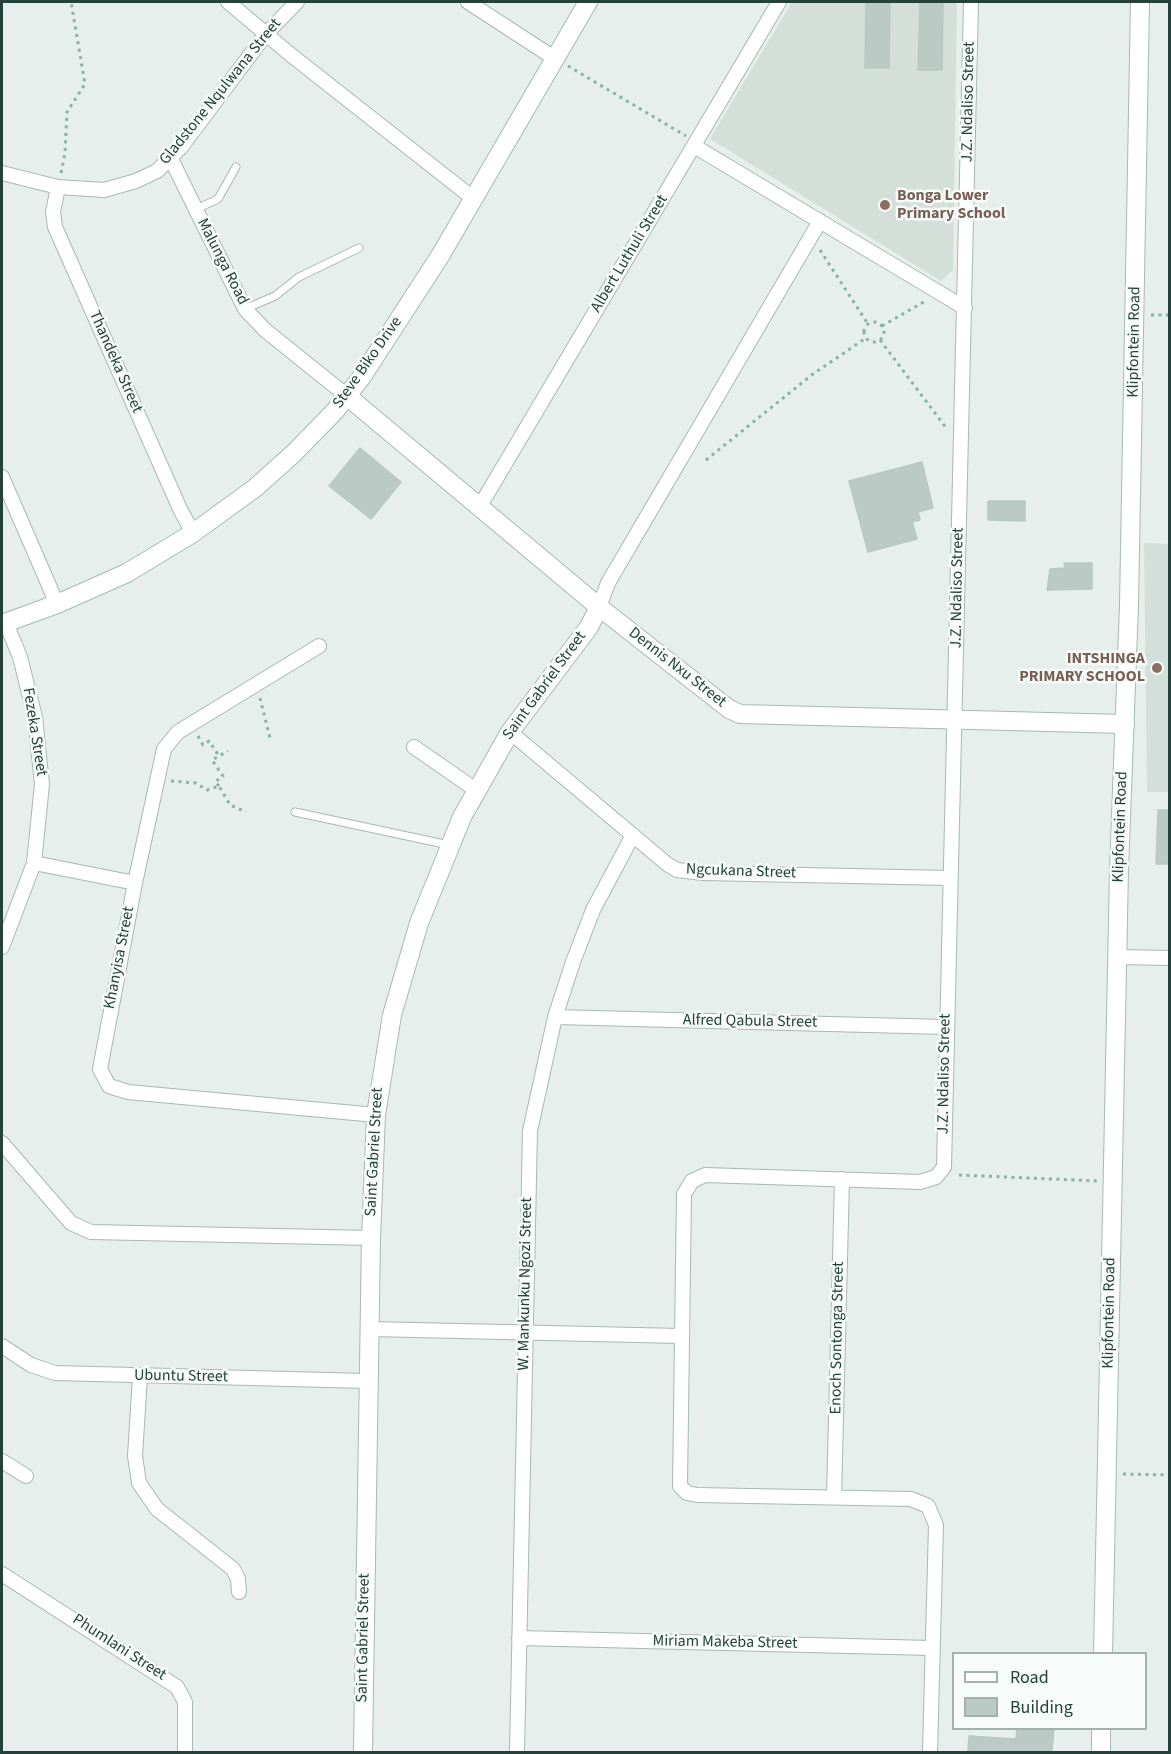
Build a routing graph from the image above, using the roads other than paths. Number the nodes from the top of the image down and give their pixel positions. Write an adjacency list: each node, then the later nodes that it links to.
1 (228, 2): 8 (street)
2 (297, 2): 8 (street, Gladstone Nqulwana Street)
3 (468, 2): 9 (street)
4 (588, 2): 9 (main road, Steve Biko Drive)
5 (779, 2): 10 (street, Albert Luthuli Street)
6 (971, 2): 19 (street, J.Z. Ndaliso Street)
7 (1140, 2): 30 (main road, Klipfontein Road)
8 (266, 34): 11 (street, Gladstone Nqulwana Street); 15 (street)
9 (559, 61): 15 (main road, Steve Biko Drive)
10 (690, 141): 17 (street); 23 (street, Albert Luthuli Street)
11 (171, 159): 14 (street, Gladstone Nqulwana Street); 16 (street, Malunga Road)
12 (236, 167): 16 (lane)
13 (2, 174): 14 (street, Gladstone Nqulwana Street)
14 (58, 187): 24 (street, Thandeka Street)
15 (474, 199): 21 (main road, Steve Biko Drive)
16 (196, 209): 20 (street, Malunga Road)
17 (820, 221): 19 (street); 26 (street)
18 (359, 248): 20 (lane)
19 (965, 308): 29 (street, J.Z. Ndaliso Street)
20 (245, 309): 21 (street, Malunga Road)
21 (347, 396): 23 (main road, Dennis Nxu Street); 24 (main road, Steve Biko Drive)
22 (2, 477): 25 (street)
23 (480, 506): 26 (main road, Dennis Nxu Street)
24 (193, 533): 25 (main road, Steve Biko Drive)
25 (57, 604): 27 (main road, Steve Biko Drive)
26 (598, 607): 29 (main road, Dennis Nxu Street); 31 (main road, Saint Gabriel Street)
27 (4, 623): 37 (street, Fezeka Street)
28 (319, 646): 39 (street, Khanyisa Street)
29 (954, 722): 30 (main road, Dennis Nxu Street); 38 (street, J.Z. Ndaliso Street)
30 (1125, 724): 42 (main road, Klipfontein Road)
31 (510, 732): 33 (main road, Saint Gabriel Street); 35 (street, Ngcukana Street)
32 (414, 747): 33 (street)
33 (476, 790): 36 (main road, Saint Gabriel Street)
34 (296, 812): 36 (lane)
35 (633, 835): 38 (street, Ngcukana Street); 44 (street, W. Mankunku Ngozi Street)
36 (449, 844): 46 (main road, Saint Gabriel Street)
37 (34, 863): 39 (street); 40 (street, Fezeka Street)
38 (950, 878): 45 (street, J.Z. Ndaliso Street)
39 (135, 883): 46 (street, Khanyisa Street)
40 (5, 930): 41 (street, Fezeka Street)
41 (2, 946)
42 (1118, 957): 43 (street); 63 (main road, Klipfontein Road)
43 (1170, 958)
44 (555, 1017): 45 (street, Alfred Qabula Street); 51 (street, W. Mankunku Ngozi Street)
45 (946, 1027): 48 (street, J.Z. Ndaliso Street)
46 (376, 1115): 49 (main road, Saint Gabriel Street)
47 (2, 1143): 49 (street)
48 (842, 1179): 52 (street); 58 (street, Enoch Sontonga Street)
49 (370, 1238): 50 (main road, Saint Gabriel Street)
50 (370, 1329): 51 (street); 55 (main road, Saint Gabriel Street)
51 (525, 1331): 52 (street); 61 (street, W. Mankunku Ngozi Street)
52 (681, 1335): 58 (street)
53 (2, 1346): 54 (street, Ubuntu Street)
54 (140, 1376): 55 (street, Ubuntu Street); 60 (street)
55 (367, 1381): 66 (main road, Saint Gabriel Street)
56 (2, 1461): 57 (street)
57 (26, 1476)
58 (834, 1497): 62 (street)
59 (2, 1574): 65 (street, Phumlani Street)
60 (239, 1592)
61 (519, 1638): 62 (street, Miriam Makeba Street); 67 (street, W. Mankunku Ngozi Street)
62 (932, 1648): 68 (street)
63 (1103, 1652)
64 (1101, 1730): 69 (main road)
65 (185, 1752)
66 (363, 1752)
67 (517, 1752)
68 (930, 1752)
69 (1101, 1752)

